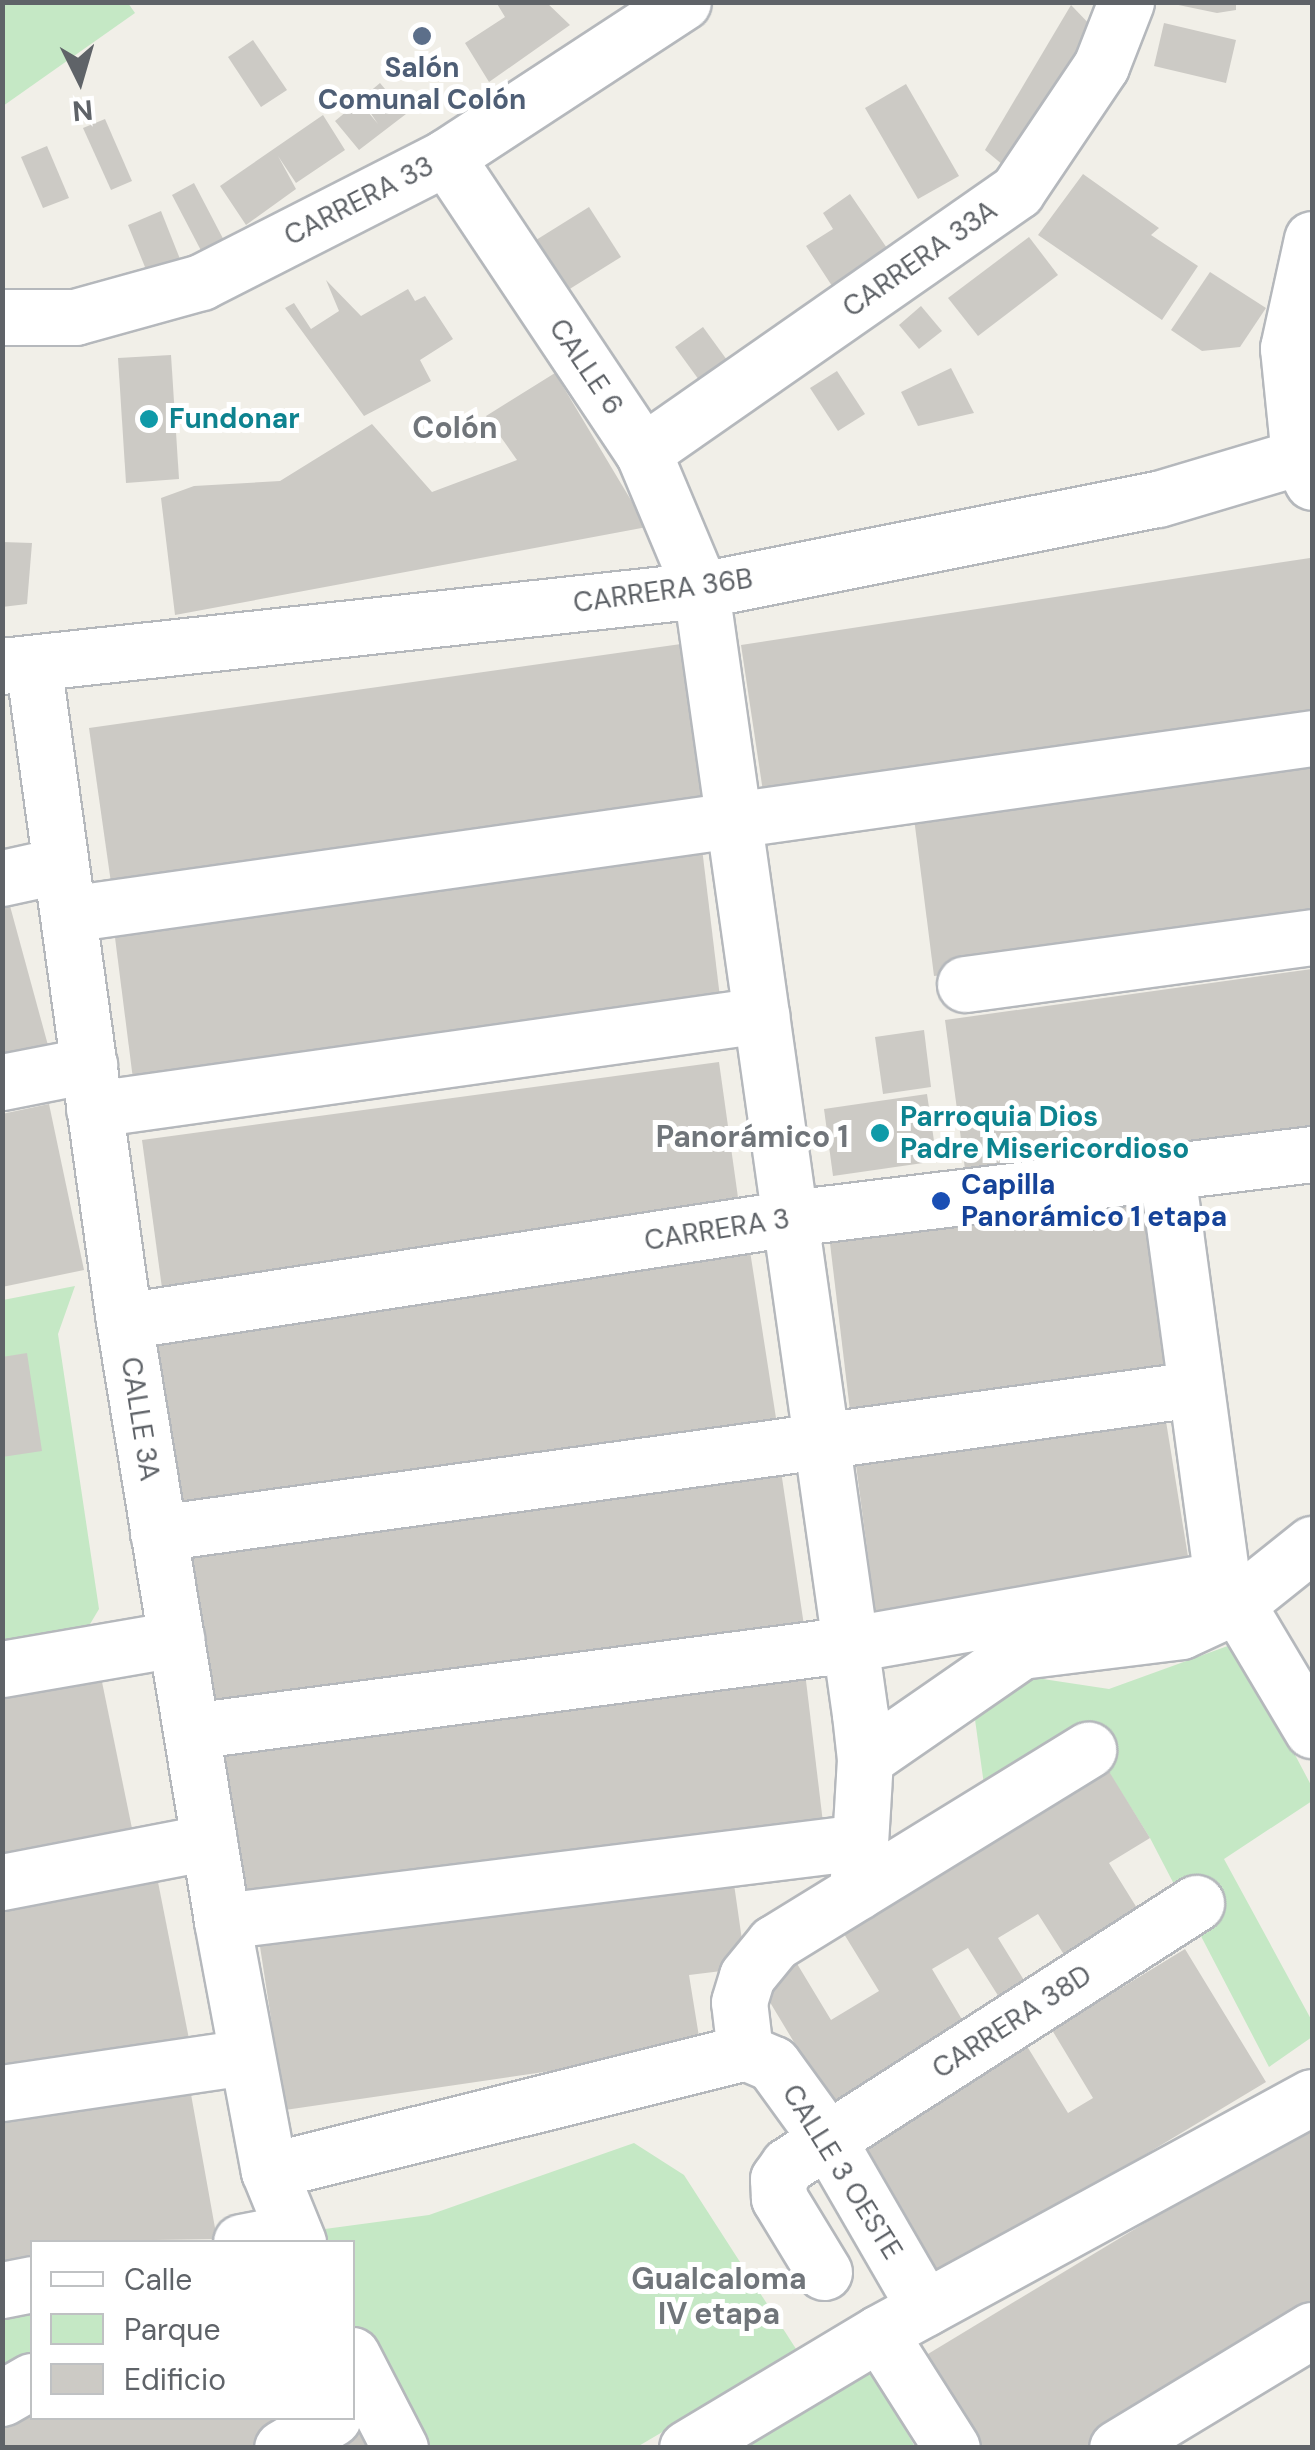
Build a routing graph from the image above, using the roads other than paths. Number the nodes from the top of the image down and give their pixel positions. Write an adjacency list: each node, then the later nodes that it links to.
1 (683, 2): 3 (street, CARRERA 33)
2 (1126, 2): 6 (street, CARRERA 33A)
3 (446, 157): 5 (street, CARRERA 33); 6 (street, CALLE 6)
4 (1312, 239): 7 (street)
5 (2, 317)
6 (643, 452): 8 (street, CALLE 6)
7 (1308, 464): 8 (street, CARRERA 36B)
8 (702, 590): 9 (street, CARRERA 36B); 11 (street, CALLE 6)
9 (18, 664): 13 (street, CALLE 3A)
10 (1312, 738): 11 (street)
11 (734, 815): 13 (street); 16 (street, CALLE 6)
12 (2, 878): 13 (street)
13 (64, 889): 18 (street, CALLE 3A)
14 (1312, 937): 15 (street)
15 (965, 984)
16 (761, 1015): 18 (street); 21 (street, CALLE 6)
17 (2, 1082): 18 (street)
18 (92, 1087): 22 (street, CALLE 3A)
19 (1312, 1154): 20 (street, CARRERA 3)
20 (1167, 1174): 21 (street, CARRERA 3); 23 (street)
21 (791, 1218): 22 (street, CARRERA 3); 24 (street, CALLE 6)
22 (124, 1320): 25 (street, CALLE 3A)
23 (1194, 1389): 24 (street); 27 (street)
24 (823, 1445): 25 (street); 29 (street, CALLE 6)
25 (158, 1533): 28 (street, CALLE 3A)
26 (1312, 1544): 27 (street)
27 (1227, 1593): 29 (street); 31 (street); 34 (street)
28 (176, 1639): 30 (street); 32 (street, CALLE 3A)
29 (850, 1644): 32 (street); 34 (street, CALLE 6)
30 (2, 1669)
31 (1312, 1730)
32 (191, 1731): 35 (street, CALLE 3A)
33 (1088, 1750): 36 (street)
34 (865, 1759): 36 (street, CALLE 6)
35 (210, 1842): 37 (street); 39 (street, CALLE 3A)
36 (858, 1867): 39 (street); 40 (street)
37 (2, 1882)
38 (1196, 1903): 44 (street, CARRERA 38D)
39 (222, 1921): 41 (street, CALLE 3A)
40 (746, 2052): 44 (street, CALLE 3 OESTE); 45 (street)
41 (246, 2057): 42 (street); 45 (street, CALLE 3A)
42 (2, 2093)
43 (1312, 2096): 50 (street)
44 (828, 2140): 47 (street, CARRERA 38D); 50 (street, CALLE 3 OESTE)
45 (269, 2171): 46 (street, CALLE 3A)
46 (276, 2240)
47 (824, 2272)
48 (30, 2284): 49 (street)
49 (2, 2290)
50 (902, 2320): 58 (street); 59 (street, CALLE 3 OESTE)
51 (1312, 2330): 60 (street)
52 (30, 2382): 54 (street)
53 (355, 2396): 57 (street)
54 (2, 2398)
55 (318, 2420): 56 (street)
56 (282, 2448)
57 (400, 2448)
58 (686, 2448)
59 (952, 2448)
60 (1117, 2448)

